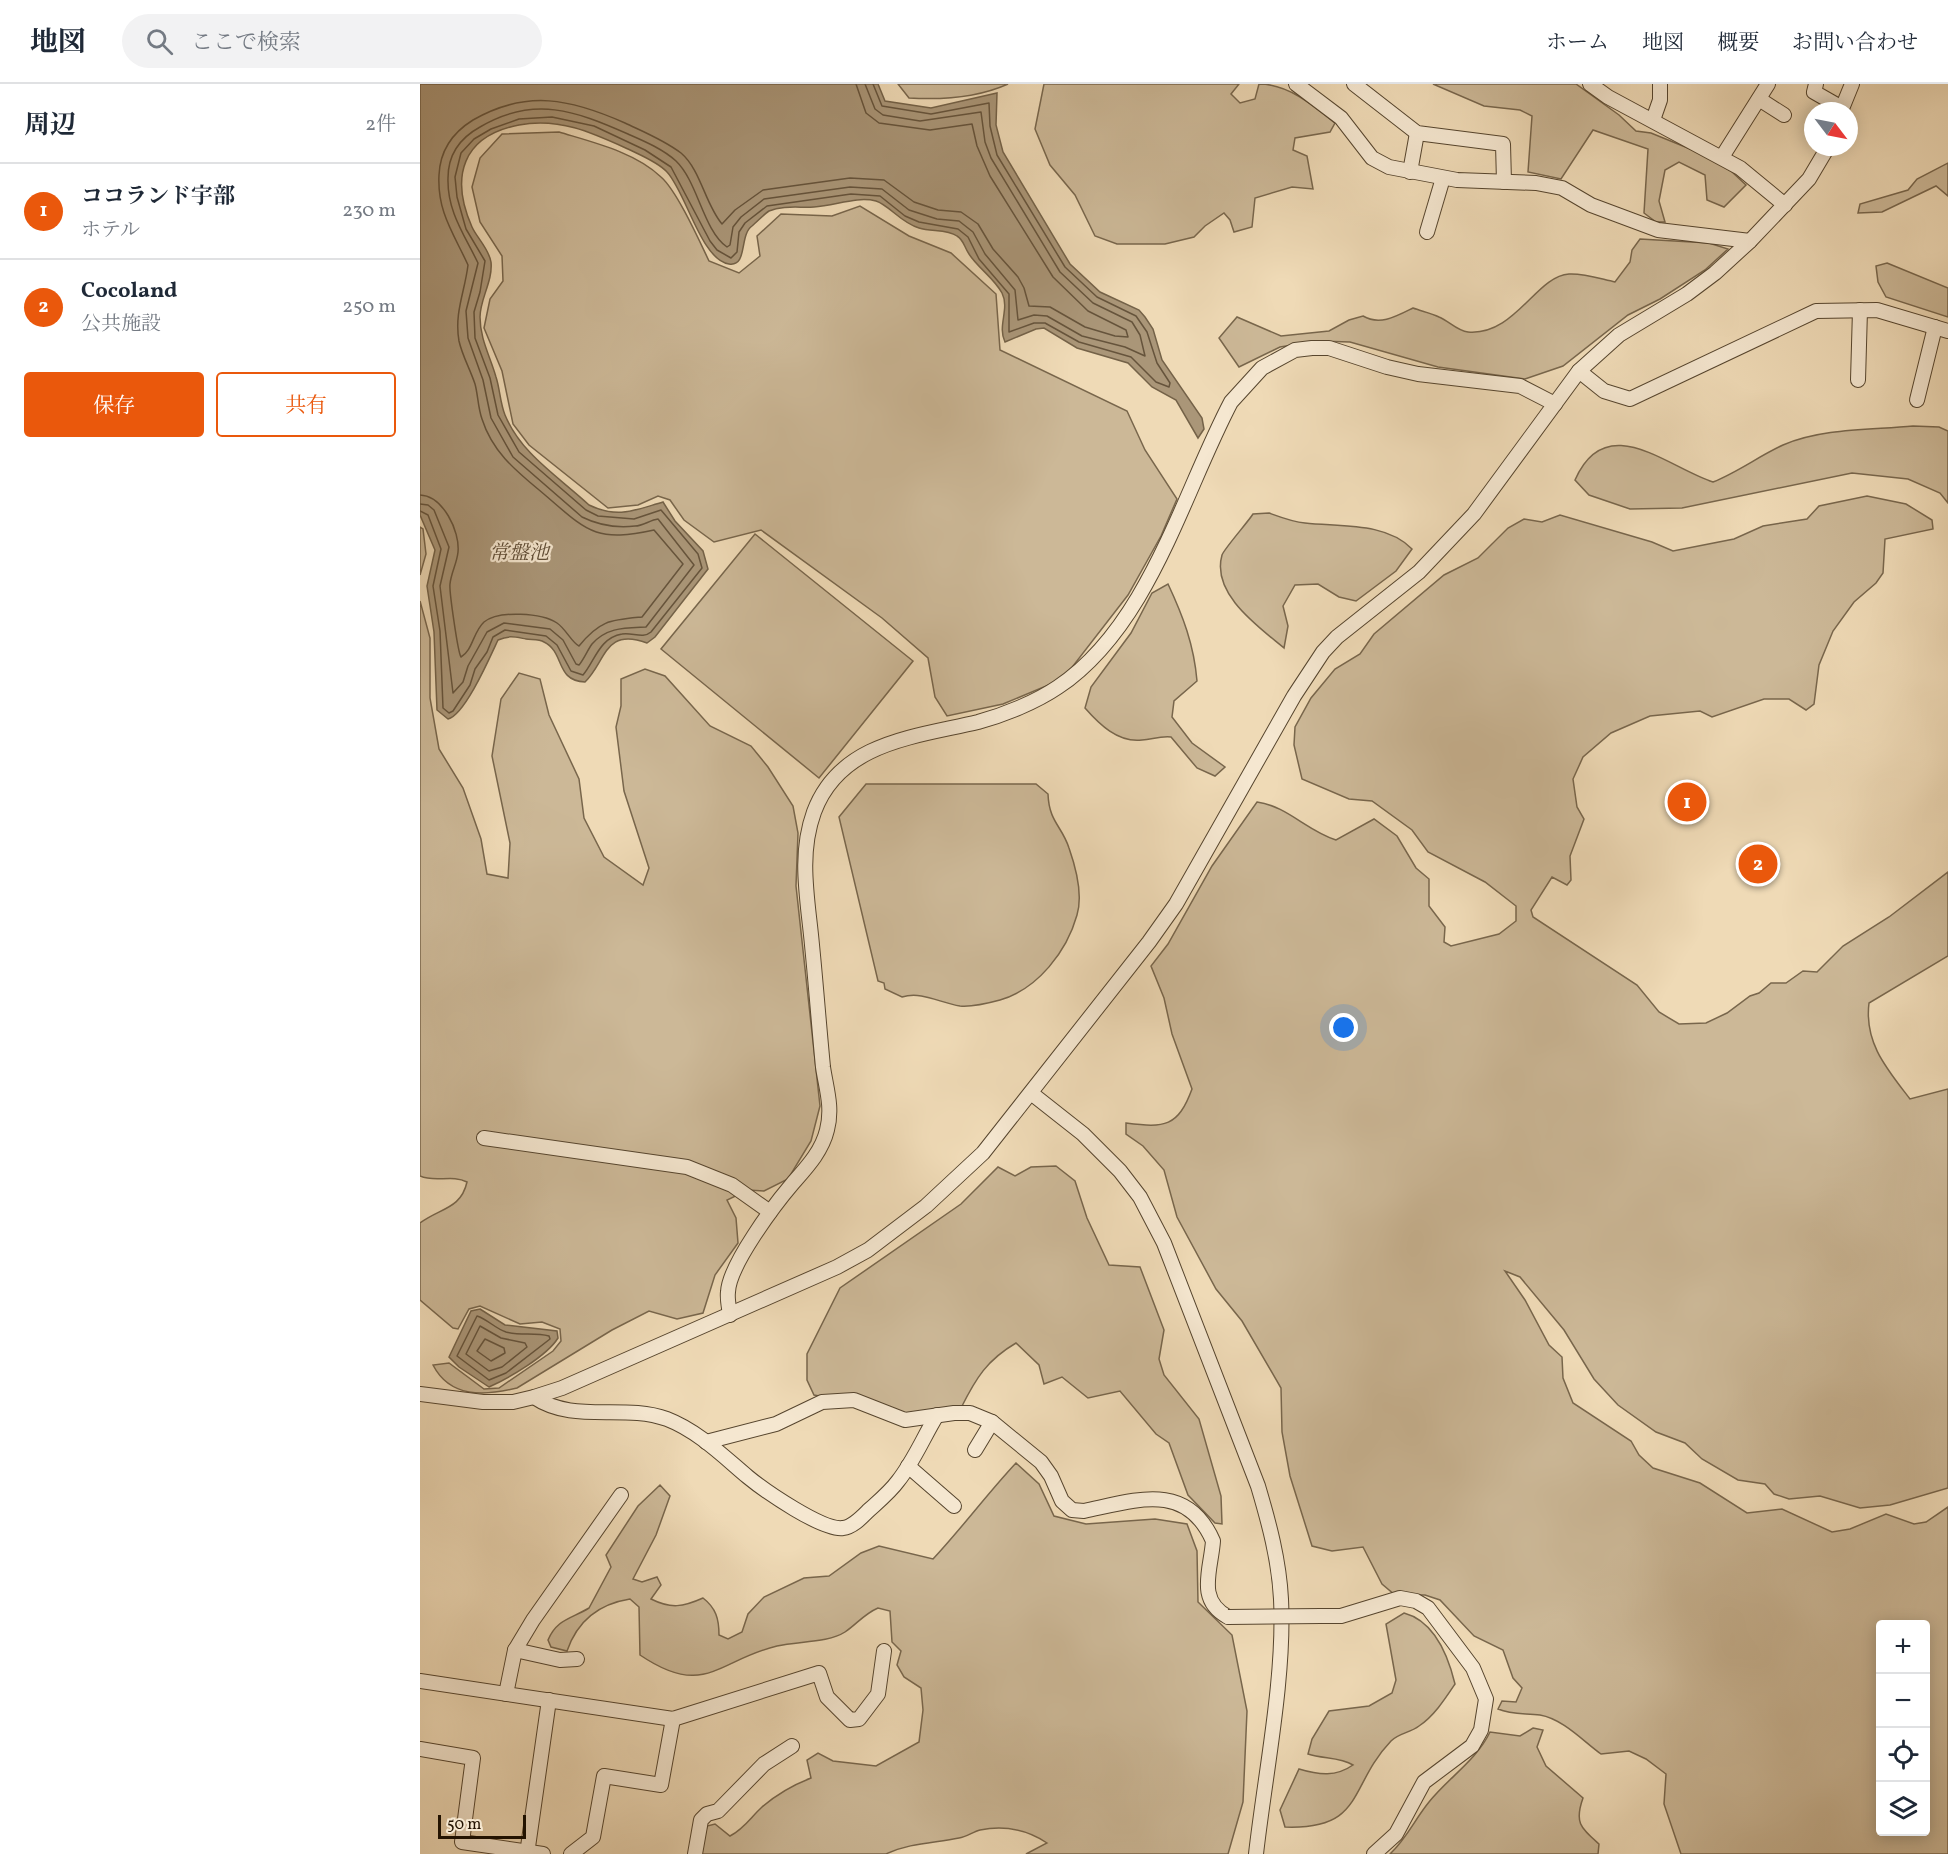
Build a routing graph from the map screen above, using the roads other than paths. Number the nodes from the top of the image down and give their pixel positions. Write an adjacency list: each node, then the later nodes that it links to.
1 (1354, 84): 13 (street)
2 (1590, 84): 12 (street)
3 (1660, 84): 12 (street)
4 (1768, 84): 8 (street)
5 (1816, 84): 9 (street)
6 (1852, 84): 10 (street)
7 (1304, 86): 16 (street)
8 (1759, 99): 11 (street); 15 (street)
9 (1830, 102)
10 (1845, 102)
11 (1784, 115)
12 (1653, 120): 15 (street)
13 (1417, 133): 16 (street); 18 (street)
14 (1823, 156): 19 (street)
15 (1722, 157): 19 (street)
16 (1410, 172): 17 (street)
17 (1443, 178): 18 (street); 20 (street)
18 (1504, 182): 21 (street)
19 (1785, 205): 21 (street)
20 (1427, 231)
21 (1750, 242): 24 (street)
22 (1860, 310): 23 (street); 24 (street); 25 (street)
23 (1941, 329): 26 (street)
24 (1579, 370): 27 (street)
25 (1858, 380)
26 (1917, 400)
27 (1555, 404): 28 (street); 30 (street)
28 (1031, 1093): 31 (street); 54 (street)
29 (484, 1138): 30 (street)
30 (770, 1212): 31 (street)
31 (730, 1315): 33 (street)
32 (420, 1394): 33 (street)
33 (534, 1397): 36 (street)
34 (937, 1414): 35 (street); 36 (street); 38 (street)
35 (992, 1422): 37 (street); 55 (street, bridge)
36 (706, 1442): 38 (street)
37 (975, 1450)
38 (908, 1466): 40 (street)
39 (621, 1495): 41 (street)
40 (954, 1506)
41 (515, 1650): 43 (street); 45 (street)
42 (884, 1651): 47 (street)
43 (577, 1659)
44 (420, 1681): 45 (street)
45 (506, 1694): 46 (street)
46 (549, 1700): 47 (street); 50 (street)
47 (673, 1719): 52 (street)
48 (792, 1746): 53 (street)
49 (420, 1749): 50 (street)
50 (528, 1853): 51 (street)
51 (543, 1854)
52 (571, 1854)
53 (695, 1854)
54 (1256, 1854)
55 (1374, 1854)

